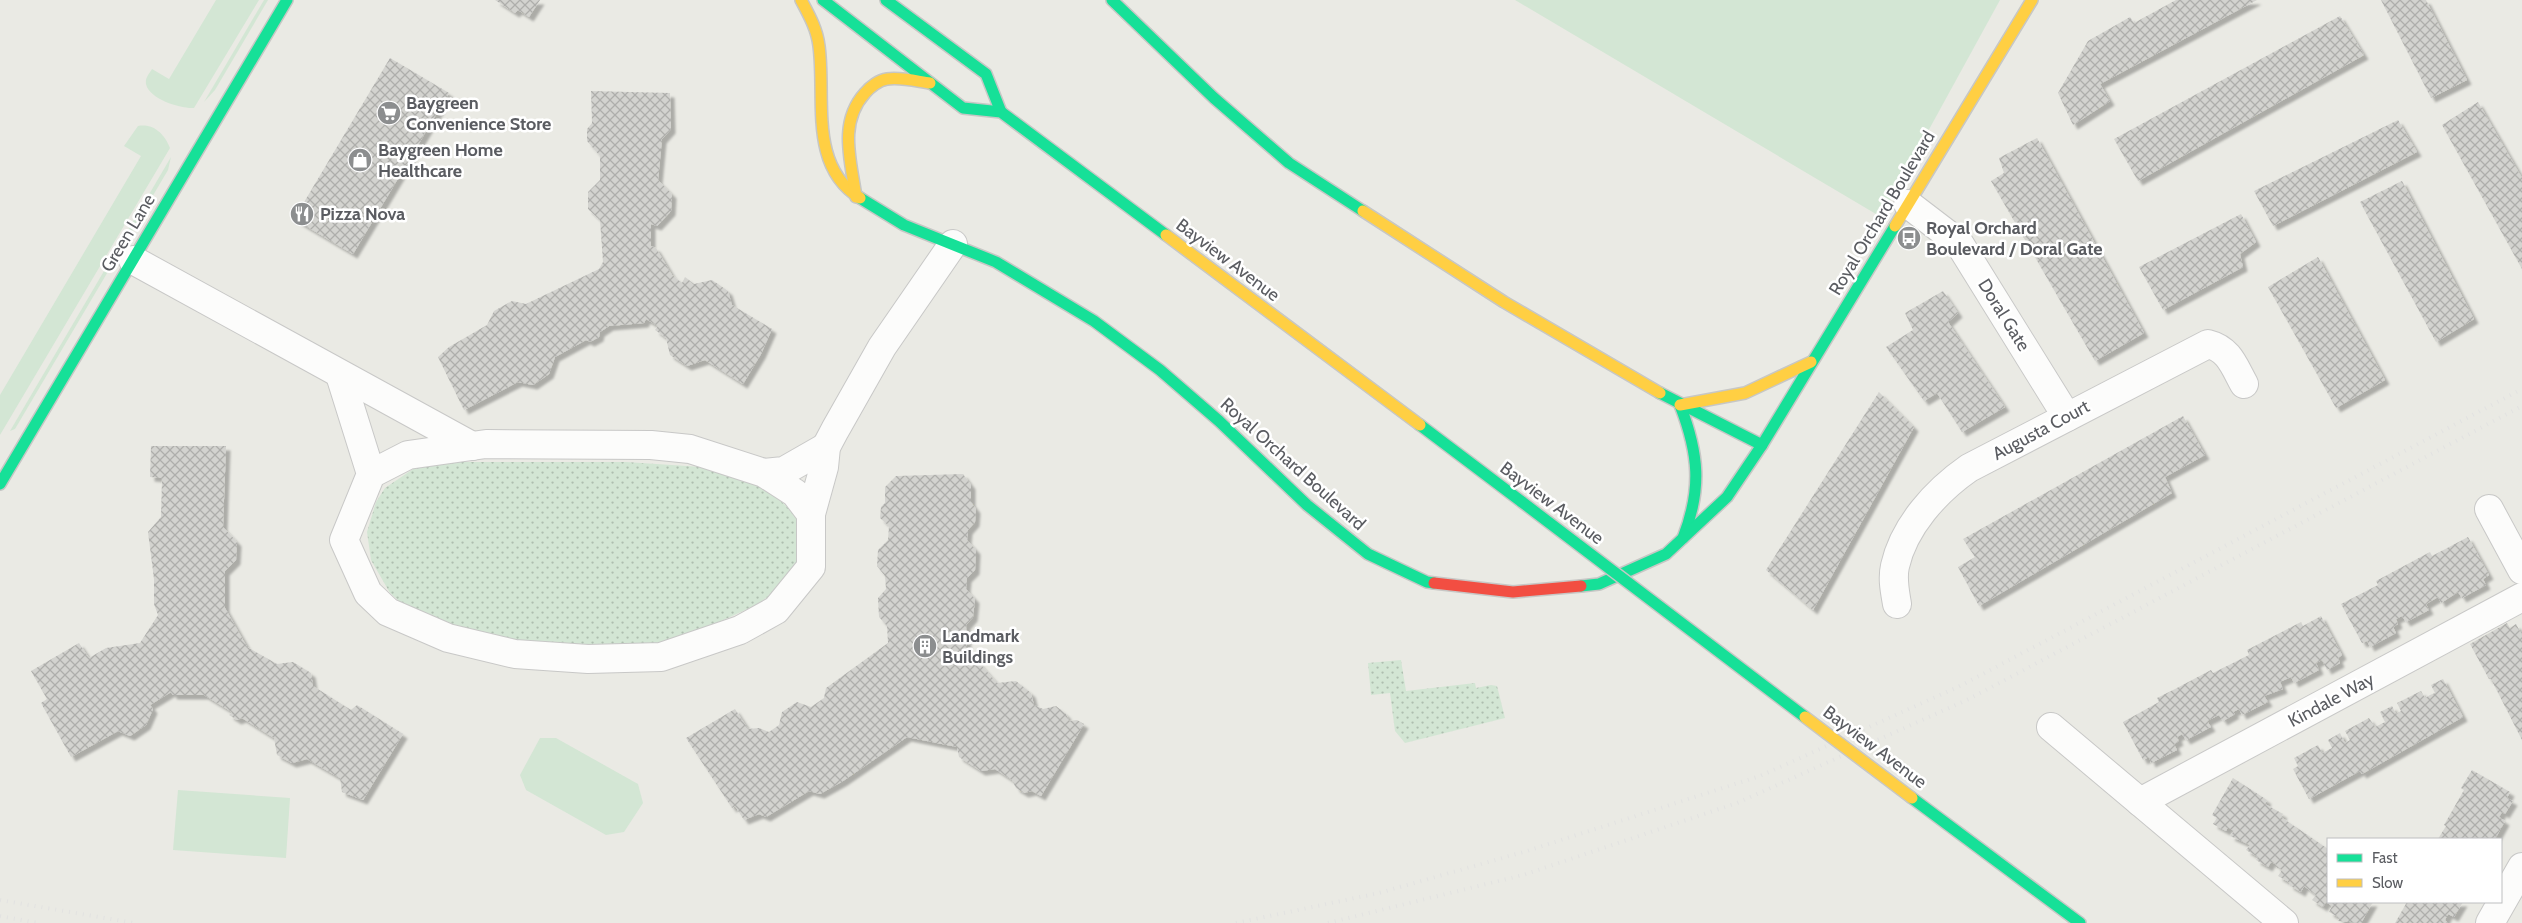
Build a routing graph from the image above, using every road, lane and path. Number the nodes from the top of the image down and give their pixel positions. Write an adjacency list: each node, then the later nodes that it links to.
1 (287, 0): 12 (street, Green Lane)
2 (801, 0): 9 (street, Royal Orchard Boulevard)
3 (823, 0): 7 (street)
4 (886, 0): 8 (street)
5 (1112, 0): 16 (street)
6 (2032, 0): 10 (street, Royal Orchard Boulevard)
7 (930, 83): 8 (street); 9 (street)
8 (1001, 112): 35 (street, Bayview Avenue, bridge)
9 (856, 197): 11 (street, Royal Orchard Boulevard)
10 (1908, 204): 13 (street, Royal Orchard Boulevard); 17 (street, Doral Gate)
11 (952, 244): 20 (street); 26 (street, Royal Orchard Boulevard)
12 (133, 260): 14 (street); 23 (street, Green Lane)
13 (1811, 362): 16 (street); 18 (street, Royal Orchard Boulevard)
14 (349, 380): 19 (street); 22 (street)
15 (2244, 384): 17 (street, Augusta Court)
16 (1680, 404): 18 (street); 26 (street)
17 (2067, 417): 29 (street, Augusta Court)
18 (1762, 445): 26 (street, Royal Orchard Boulevard)
19 (472, 446): 21 (street); 22 (street)
20 (826, 447): 21 (street); 25 (street)
21 (764, 473): 25 (street)
22 (371, 474): 25 (street)
23 (0, 484)
24 (2489, 509): 27 (street)
25 (811, 514)
26 (1680, 543)
27 (2522, 570)
28 (2522, 597): 31 (street, Kindale Way)
29 (1897, 604)
30 (2051, 727): 31 (street)
31 (2140, 802): 36 (street)
32 (2522, 867): 33 (street)
33 (2502, 902)
34 (2501, 903): 37 (street)
35 (2080, 923)
36 (2284, 923)
37 (2490, 923)

